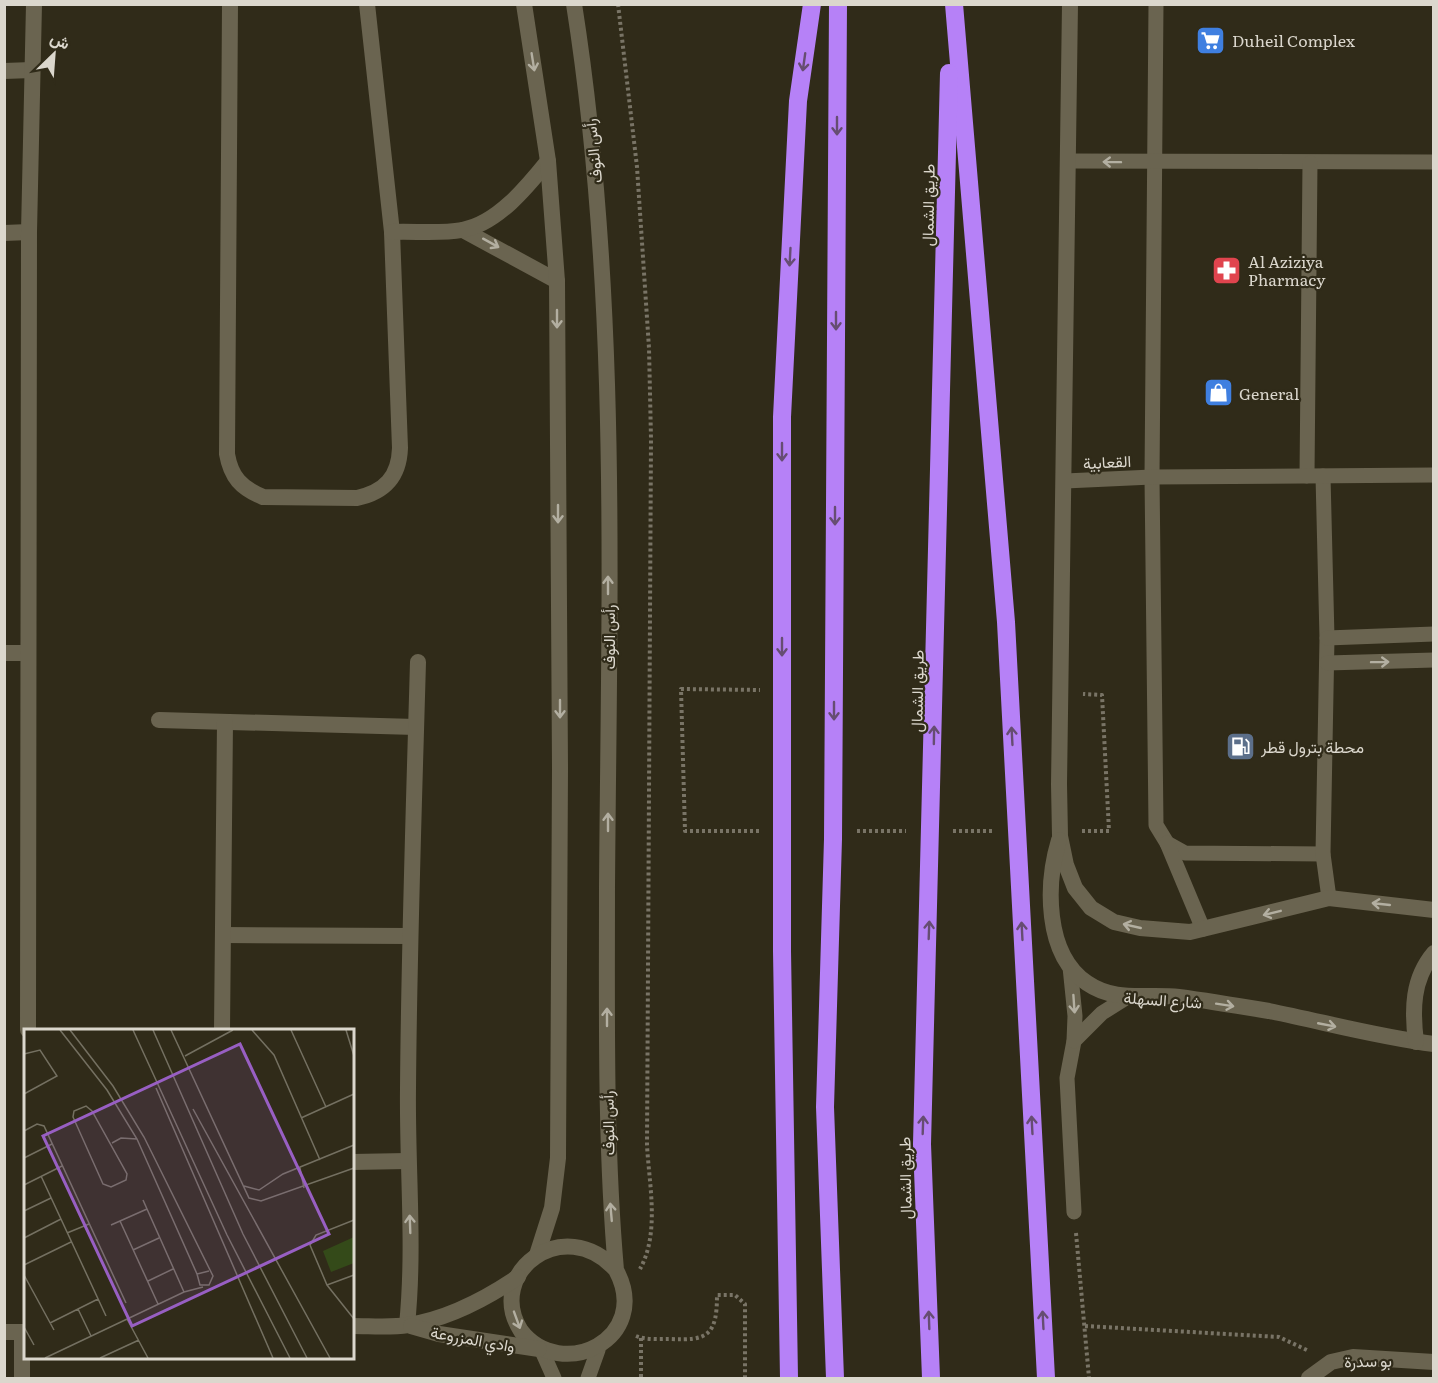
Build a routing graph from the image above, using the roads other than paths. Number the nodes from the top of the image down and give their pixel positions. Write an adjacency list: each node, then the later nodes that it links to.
1 (34, 4): 11 (street)
2 (230, 4): 20 (street)
3 (367, 4): 20 (street)
4 (524, 4): 13 (street, one-way to 13)
5 (574, 4): 58 (street, رأس النوف, one-way to 5)
6 (812, 4): 70 (highway, one-way to 70)
7 (838, 4): 71 (highway, one-way to 71)
8 (952, 4): 72 (highway, طريق الشمال, one-way to 8); 73 (highway, one-way to 8)
9 (1070, 4): 14 (street)
10 (1156, 4): 16 (lane)
11 (32, 70): 12 (street); 19 (street)
12 (4, 72)
13 (548, 161): 18 (street); 22 (street)
14 (1069, 161): 16 (lane, one-way to 14); 27 (street)
15 (1434, 162): 17 (lane)
16 (1155, 163): 17 (lane); 26 (lane)
17 (1310, 163): 24 (lane)
18 (463, 230): 20 (street); 22 (street, one-way to 22)
19 (29, 232): 21 (street); 31 (street)
20 (392, 232)
21 (4, 233)
22 (557, 281): 57 (street, one-way to 57)
23 (1434, 475): 25 (lane, القعابية)
24 (1307, 476): 25 (lane, القعابية); 26 (lane, القعابية)
25 (1323, 476): 29 (lane)
26 (1152, 477): 27 (lane, القعابية); 39 (lane)
27 (1065, 481): 38 (street)
28 (1434, 634): 29 (lane)
29 (1327, 638): 34 (lane)
30 (4, 653): 31 (street)
31 (27, 653): 49 (street)
32 (1434, 660): 34 (lane, one-way to 32)
33 (417, 662): 37 (street)
34 (1327, 663): 40 (lane)
35 (159, 720): 36 (street)
36 (225, 722): 37 (street); 44 (street)
37 (416, 728): 45 (street)
38 (1067, 833): 43 (street, one-way to 38); 47 (street, شارع السهلة)
39 (1167, 843): 40 (lane); 43 (lane)
40 (1323, 854): 41 (lane)
41 (1329, 898): 42 (street, one-way to 41); 43 (street, one-way to 43)
42 (1434, 910)
43 (1203, 929)
44 (223, 935): 45 (street); 50 (street)
45 (409, 936): 54 (street)
46 (1434, 953): 52 (street)
47 (1070, 967): 48 (street, شارع السهلة); 51 (lane, one-way to 51)
48 (1125, 998): 51 (lane); 52 (street, شارع السهلة, one-way to 52)
49 (28, 1029)
50 (222, 1029)
51 (1074, 1041): 56 (lane)
52 (1416, 1042): 53 (street, شارع السهلة)
53 (1434, 1044)
54 (407, 1161): 55 (street); 60 (street, one-way to 54)
55 (354, 1162)
56 (1074, 1212)
57 (537, 1255): 58 (street); 59 (street)
58 (616, 1270): 65 (street)
59 (518, 1277): 60 (street, وادي المزروعة); 64 (street, one-way to 64)
60 (407, 1325): 61 (street, وادي المزروعة); 64 (street, وادي المزروعة)
61 (354, 1326)
62 (4, 1332): 63 (street)
63 (24, 1332): 67 (street)
64 (541, 1350): 65 (street); 68 (lane)
65 (598, 1350): 69 (lane)
66 (1434, 1362): 74 (street, بو سدرة)
67 (22, 1378)
68 (554, 1378)
69 (588, 1378)
70 (789, 1378)
71 (836, 1378)
72 (931, 1378)
73 (1046, 1378)
74 (1309, 1378)

